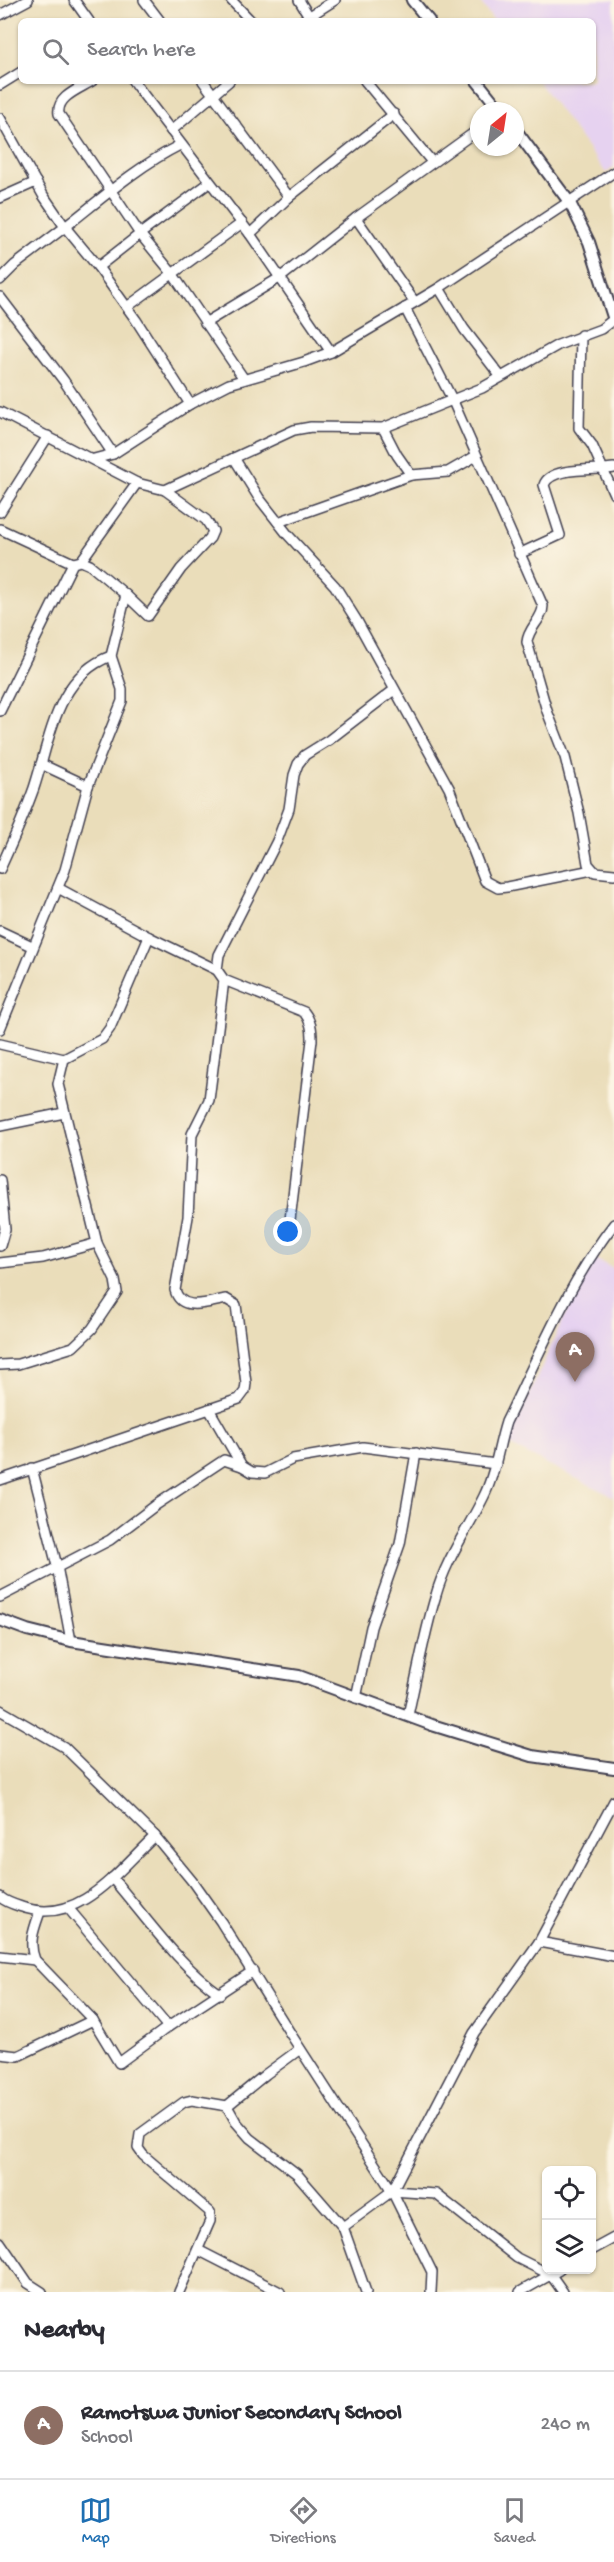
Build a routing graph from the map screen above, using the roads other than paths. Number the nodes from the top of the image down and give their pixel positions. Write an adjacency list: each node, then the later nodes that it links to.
1 (28, 0): 8 (street)
2 (74, 0): 9 (street)
3 (144, 0): 10 (street)
4 (231, 0): 11 (street)
5 (299, 0): 12 (street)
6 (335, 0): 13 (street)
7 (412, 0): 14 (street)
8 (0, 15)
9 (87, 18)
10 (157, 18)
11 (248, 18)
12 (307, 18)
13 (308, 18)
14 (427, 18)
15 (18, 74): 22 (street)
16 (87, 84): 35 (street)
17 (136, 84): 27 (street)
18 (205, 84): 23 (street)
19 (225, 84): 23 (street)
20 (368, 84): 25 (street)
21 (479, 84): 24 (street)
22 (0, 85)
23 (213, 94): 27 (street); 36 (street)
24 (494, 102)
25 (394, 114): 31 (street); 36 (street)
26 (0, 118): 33 (street)
27 (171, 131): 30 (street)
28 (470, 135): 31 (street)
29 (524, 141): 38 (street)
30 (180, 145): 34 (street); 35 (street)
31 (432, 162): 39 (street)
32 (614, 172): 38 (street)
33 (36, 182): 37 (street); 41 (street)
34 (209, 183): 40 (street); 42 (street)
35 (110, 192): 41 (street); 42 (street)
36 (289, 197): 43 (street)
37 (0, 198)
38 (570, 203): 48 (street); 53 (street)
39 (356, 218): 46 (street); 50 (street)
40 (242, 223): 43 (street); 45 (street)
41 (65, 227): 44 (street); 47 (street)
42 (141, 234): 44 (street); 45 (street)
43 (250, 234): 46 (street)
44 (98, 267): 51 (street)
45 (172, 273): 51 (street); 54 (street)
46 (281, 277): 54 (street); 56 (street)
47 (0, 280)
48 (439, 288): 50 (street); 57 (street)
49 (0, 297): 64 (street)
50 (414, 301): 52 (street)
51 (127, 307): 60 (street)
52 (405, 308): 56 (street); 59 (street)
53 (614, 320): 55 (street)
54 (206, 323): 58 (street)
55 (581, 335): 57 (street); 69 (street)
56 (331, 352): 58 (street)
57 (501, 377): 59 (street)
58 (244, 379): 60 (street)
59 (452, 399): 62 (street); 65 (street)
60 (190, 404): 64 (street)
61 (0, 412): 63 (street)
62 (383, 428): 66 (street); 70 (street)
63 (48, 436): 67 (street); 74 (street)
64 (113, 454): 67 (street)
65 (476, 456): 70 (street); 77 (street)
66 (234, 458): 72 (street); 75 (street)
67 (93, 459): 71 (street)
68 (614, 468): 69 (street)
69 (603, 470): 73 (street); 77 (street)
70 (411, 475): 75 (street)
71 (137, 483): 72 (street); 78 (street)
72 (165, 490): 79 (street)
73 (614, 494)
74 (0, 512)
75 (278, 522): 81 (street)
76 (0, 529): 78 (street)
77 (519, 555): 86 (street)
78 (77, 562): 79 (street); 82 (street)
79 (126, 596): 80 (street)
80 (111, 656): 83 (street); 84 (street)
81 (394, 690): 86 (street); 92 (street)
82 (0, 711)
83 (41, 764): 84 (street); 85 (street)
84 (88, 786): 88 (street)
85 (0, 869)
86 (592, 870): 87 (street)
87 (614, 874)
88 (57, 888): 90 (street); 91 (street)
89 (0, 931): 91 (street)
90 (149, 937): 92 (street); 96 (street)
91 (32, 946): 94 (street)
92 (217, 970): 93 (street)
93 (224, 980): 101 (street); 106 (street)
94 (0, 1029)
95 (0, 1044): 96 (street)
96 (64, 1059): 97 (street)
97 (64, 1113): 98 (street); 102 (street)
98 (0, 1126)
99 (0, 1180): 103 (street)
100 (614, 1224): 108 (street)
101 (289, 1228)
102 (97, 1242): 104 (street); 105 (street)
103 (0, 1245)
104 (0, 1263)
105 (0, 1365)
106 (209, 1409): 109 (street); 110 (street)
107 (416, 1453): 108 (street); 109 (street); 116 (street)
108 (496, 1464): 118 (street)
109 (242, 1466): 112 (street)
110 (32, 1468): 111 (street); 112 (street)
111 (0, 1480)
112 (57, 1566): 113 (street); 115 (street)
113 (0, 1597)
114 (0, 1620): 115 (street)
115 (71, 1641): 116 (street)
116 (356, 1698): 118 (street)
117 (0, 1710): 121 (street)
118 (408, 1715): 119 (street)
119 (614, 1768)
120 (614, 1801): 126 (street)
121 (155, 1836): 122 (street); 130 (street)
122 (112, 1878): 124 (street); 131 (street)
123 (0, 1897): 125 (street)
124 (69, 1909): 125 (street); 133 (street)
125 (40, 1912): 129 (street)
126 (539, 1942): 128 (street); 137 (street)
127 (0, 1956): 129 (street)
128 (614, 1956)
129 (35, 1960): 132 (street)
130 (253, 1971): 131 (street); 134 (street)
131 (220, 1994): 133 (street)
132 (93, 2020): 133 (street); 135 (street)
133 (168, 2027)
134 (300, 2049): 136 (street); 137 (street)
135 (0, 2054)
136 (227, 2106): 138 (street); 142 (street)
137 (392, 2191): 138 (street); 143 (street); 152 (street)
138 (343, 2227): 151 (street)
139 (614, 2238): 141 (street)
140 (0, 2242): 146 (street)
141 (596, 2247)
142 (198, 2250): 149 (street); 150 (street)
143 (542, 2267)
144 (552, 2274): 153 (street)
145 (556, 2274): 154 (street)
146 (28, 2283): 147 (street); 148 (street)
147 (24, 2292)
148 (42, 2292)
149 (179, 2292)
150 (280, 2292)
151 (366, 2292)
152 (431, 2292)
153 (520, 2292)
154 (563, 2292)

